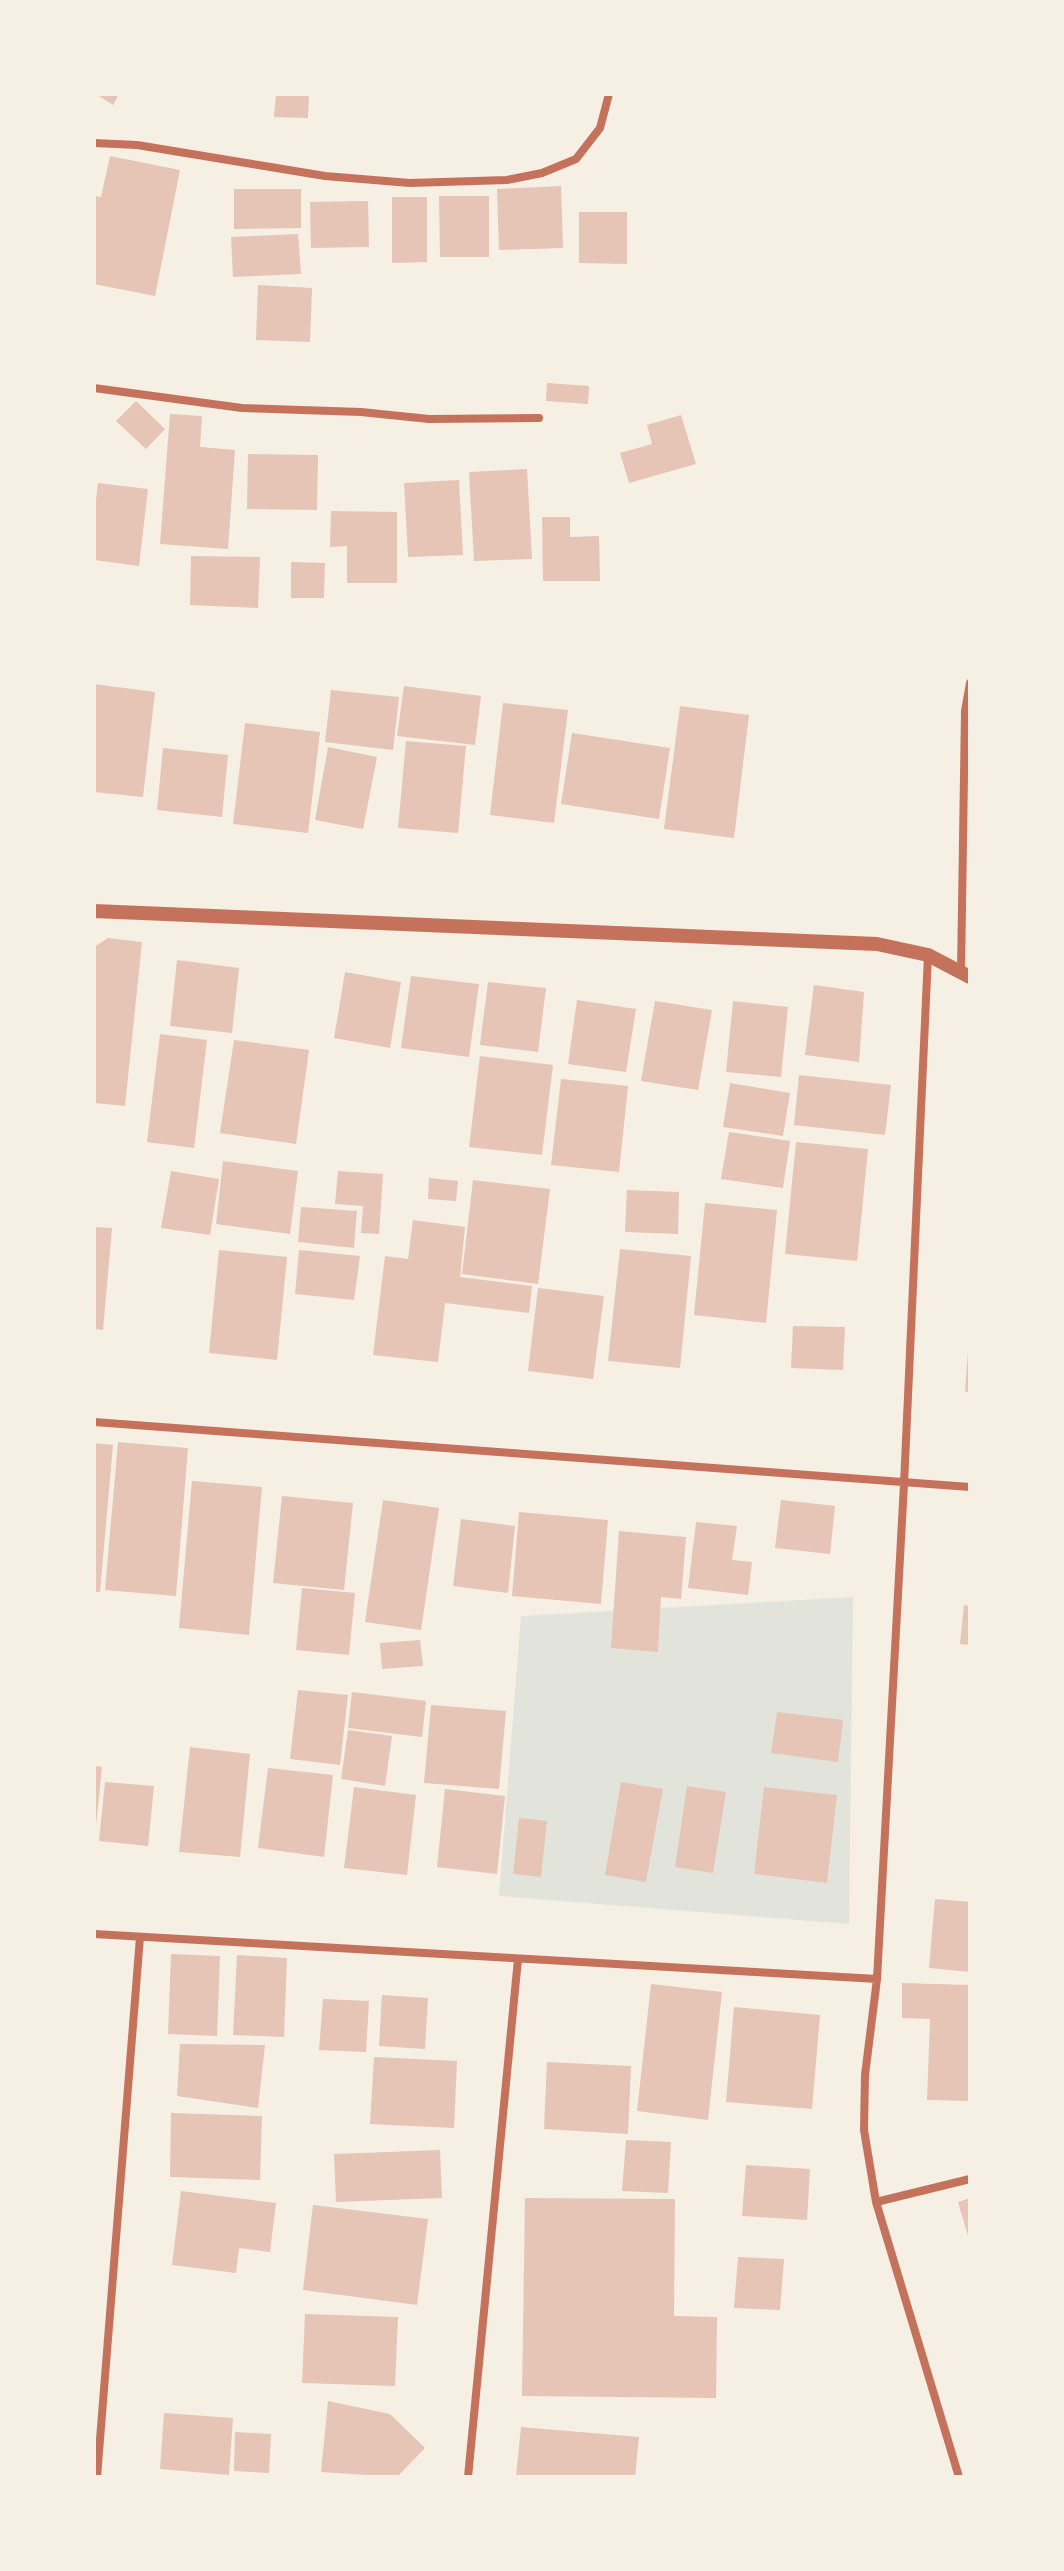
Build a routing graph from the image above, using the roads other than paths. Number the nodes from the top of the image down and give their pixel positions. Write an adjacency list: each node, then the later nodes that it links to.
1 (609, 94): 2 (street)
2 (94, 143)
3 (94, 388): 4 (street)
4 (539, 418)
5 (970, 683): 8 (street)
6 (94, 911): 7 (street)
7 (928, 955): 8 (street); 10 (street)
8 (966, 974)
9 (94, 1422): 10 (street)
10 (904, 1484): 11 (street); 15 (street)
11 (970, 1487)
12 (94, 1934): 13 (street)
13 (140, 1937): 14 (street); 18 (street)
14 (518, 1959): 15 (street); 19 (street)
15 (877, 1979): 17 (street)
16 (970, 2179): 17 (street)
17 (876, 2202): 20 (street)
18 (97, 2477)
19 (468, 2477)
20 (959, 2477)

